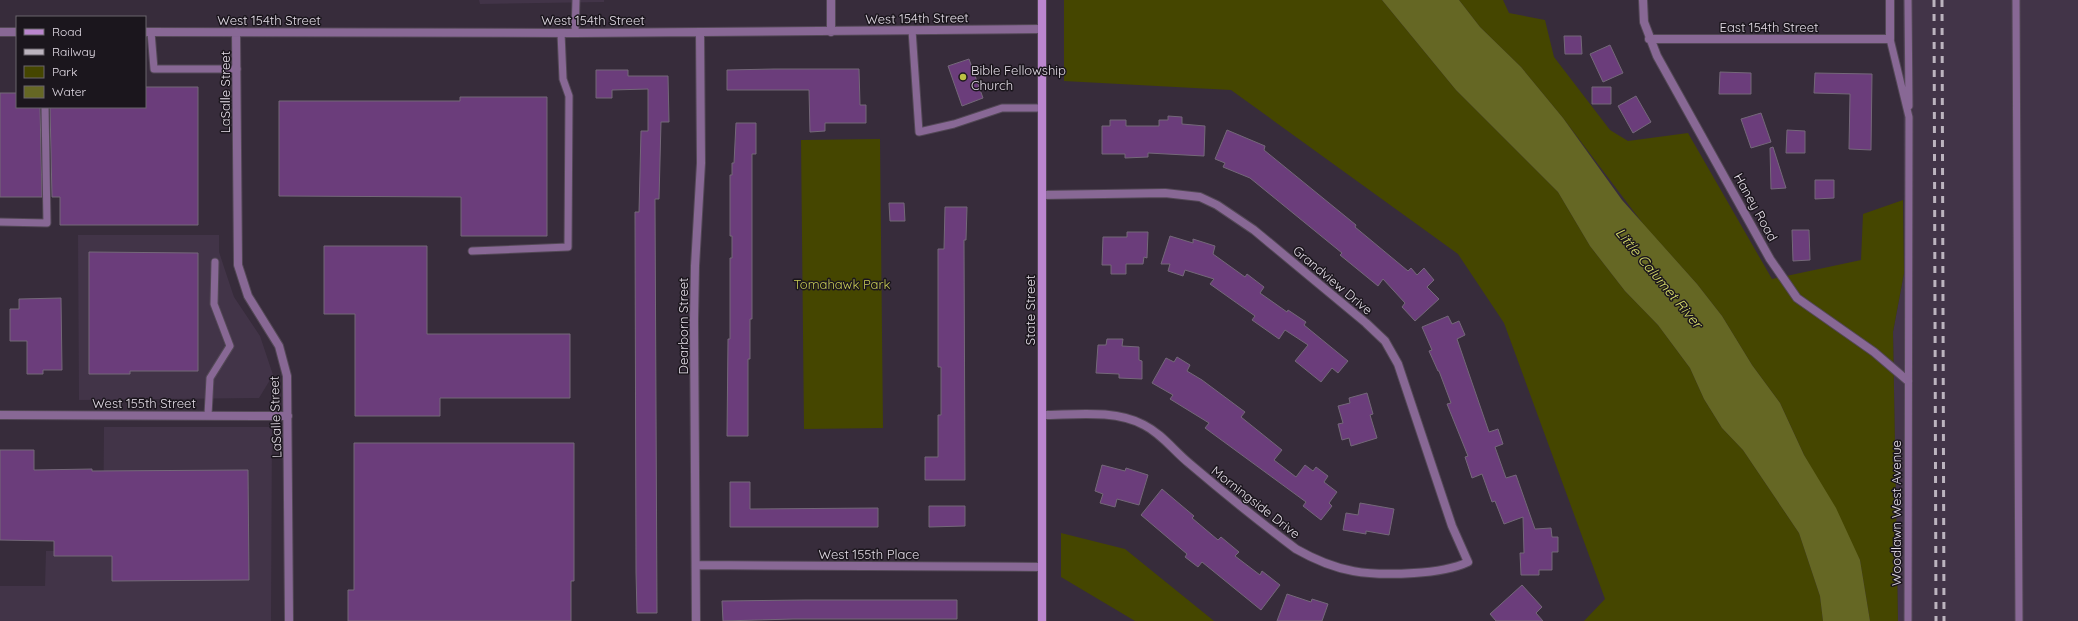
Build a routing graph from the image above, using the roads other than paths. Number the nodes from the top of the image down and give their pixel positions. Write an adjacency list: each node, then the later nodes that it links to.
1 (576, 0): 15 (lane)
2 (831, 0): 17 (street)
3 (1042, 0): 8 (main road, State Street)
4 (1643, 0): 19 (street, Haney Road)
5 (1890, 0): 18 (street)
6 (1908, 0): 23 (lane)
7 (2016, 0): 40 (lane)
8 (1042, 29): 9 (street, West 154th Street); 22 (main road, State Street)
9 (912, 30): 17 (street, West 154th Street); 22 (lane)
10 (0, 32): 11 (street)
11 (16, 32)
12 (148, 32): 13 (street, West 154th Street); 20 (lane)
13 (236, 32): 14 (street, West 154th Street); 20 (street, LaSalle Street)
14 (561, 32): 15 (street, West 154th Street); 26 (lane)
15 (576, 32): 16 (street, West 154th Street)
16 (700, 32): 17 (street, West 154th Street); 34 (street, Dearborn Street)
17 (831, 32)
18 (1890, 38): 19 (street, East 154th Street); 23 (lane)
19 (1649, 39): 28 (street, Haney Road)
20 (237, 69): 32 (street, LaSalle Street)
21 (45, 108): 25 (lane)
22 (1042, 108): 24 (main road, State Street)
23 (1909, 117): 28 (lane, Woodlawn West Avenue)
24 (1042, 195): 31 (main road, State Street); 33 (street, Grandview Drive)
25 (0, 222)
26 (472, 251)
27 (215, 262): 30 (lane)
28 (1908, 381): 39 (lane, Woodlawn West Avenue)
29 (0, 415): 30 (street, West 155th Street)
30 (208, 415): 32 (street, West 155th Street)
31 (1042, 415): 33 (street, Morningside Drive); 35 (main road, State Street)
32 (288, 416): 36 (street, LaSalle Street)
33 (1468, 562)
34 (696, 565): 35 (street, West 155th Place); 37 (street, Dearborn Street)
35 (1042, 567): 38 (main road, State Street)
36 (289, 621)
37 (696, 621)
38 (1042, 621)
39 (1908, 621)
40 (2019, 621)

